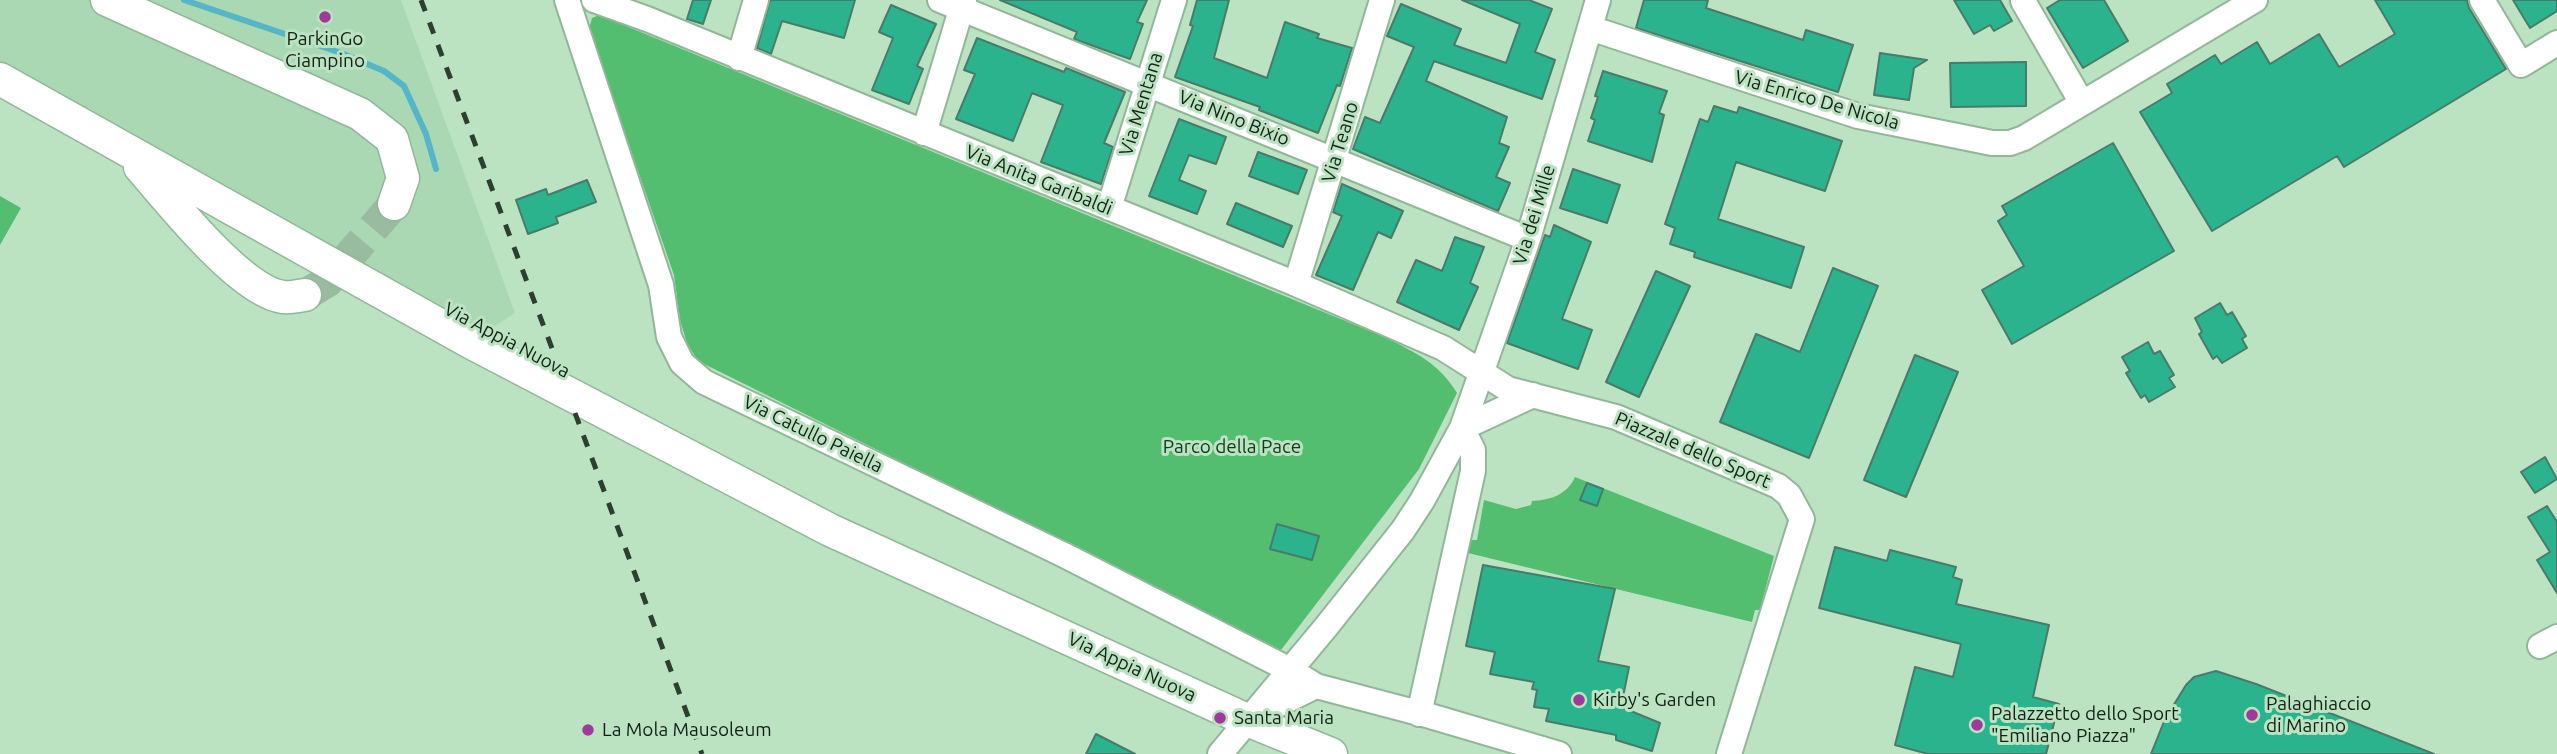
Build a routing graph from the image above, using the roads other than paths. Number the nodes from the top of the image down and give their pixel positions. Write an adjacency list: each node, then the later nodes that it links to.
1 (107, 0): 22 (main road)
2 (567, 0): 31 (street, Via Catullo Paiella)
3 (594, 0): 15 (street, Via Anita Garibaldi)
4 (756, 0): 15 (street)
5 (1174, 0): 17 (street, Via Mentana)
6 (1382, 0): 21 (street, Via Teano)
7 (1598, 0): 12 (street, Via dei Mille)
8 (2255, 0): 18 (street, Via Enrico De Nicola)
9 (2482, 0): 13 (street)
10 (2023, 1): 18 (street)
11 (955, 3): 17 (street, Via Nino Bixio); 19 (street)
12 (1590, 29): 18 (street, Via Enrico De Nicola); 24 (street, Via dei Mille)
13 (2557, 43)
14 (0, 55): 30 (main road, Via Appia Nuova)
15 (739, 58): 19 (street, Via Anita Garibaldi)
16 (0, 79): 20 (main road, Via Appia Nuova)
17 (1148, 84): 21 (street, Via Nino Bixio); 23 (street, Via Mentana)
18 (2082, 103)
19 (924, 133): 23 (street, Via Anita Garibaldi)
20 (125, 150): 26 (main road); 30 (main road, Via Appia Nuova)
21 (1335, 159): 24 (street, Via Nino Bixio); 25 (street, Via Teano)
22 (394, 204)
23 (1109, 208): 25 (street, Via Anita Garibaldi)
24 (1528, 239): 27 (street, Via dei Mille)
25 (1296, 284): 27 (street, Via Anita Garibaldi)
26 (305, 295)
27 (1480, 370): 28 (street, Piazzale dello Sport); 29 (street, Via dei Mille)
28 (1533, 395): 29 (street); 39 (street, Piazzale dello Sport)
29 (1462, 428): 31 (street, Via dei Mille); 33 (street)
30 (1018, 615): 34 (main road, Via Appia Nuova)
31 (1290, 670): 32 (street, Via Catullo Paiella); 34 (street, Via dei Mille)
32 (1316, 686): 33 (street, Via Catullo Paiella); 34 (street)
33 (1419, 713): 38 (street, Via Catullo Paiella)
34 (1247, 720): 35 (street, Via dei Mille); 36 (main road, Via Appia Nuova); 37 (main road, Via Appia Nuova)
35 (1220, 754)
36 (1289, 754)
37 (1331, 754)
38 (1559, 754)
39 (1729, 754)

